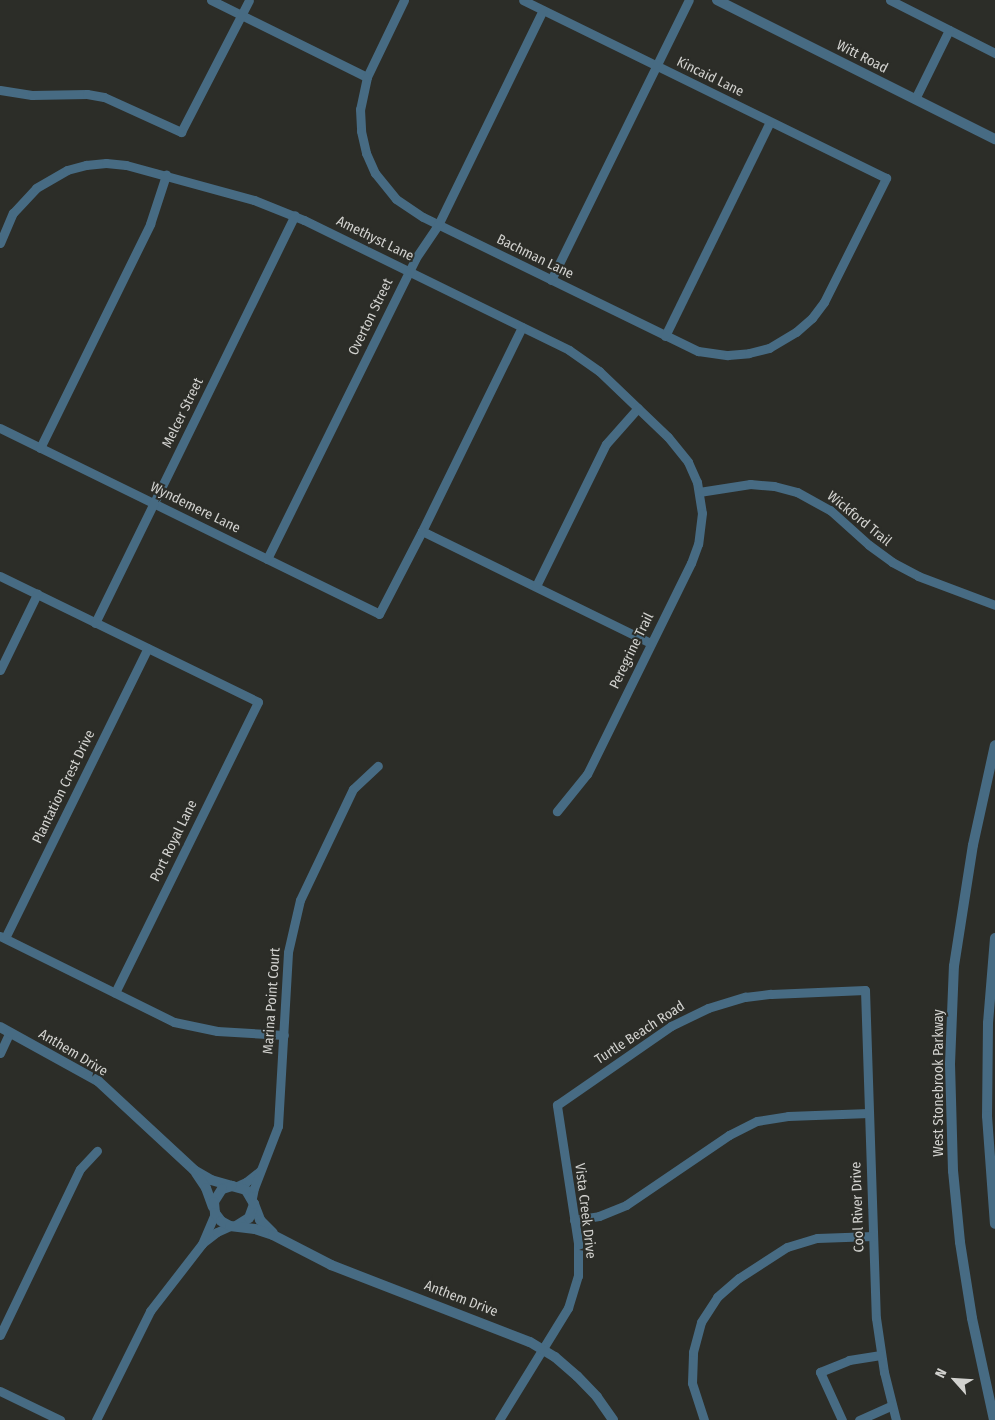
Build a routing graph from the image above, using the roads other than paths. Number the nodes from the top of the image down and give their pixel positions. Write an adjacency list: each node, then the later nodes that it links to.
1 (210, 0): 9 (street)
2 (249, 0): 9 (street)
3 (404, 0): 13 (street, Bachman Lane)
4 (523, 0): 8 (street, Kincaid Lane)
5 (689, 0): 12 (street)
6 (717, 0): 15 (street, Witt Road)
7 (890, 0): 10 (street)
8 (543, 10): 12 (street, Kincaid Lane); 21 (street, Overton Street)
9 (242, 15): 13 (street); 14 (street)
10 (949, 30): 11 (street); 15 (street)
11 (995, 53)
12 (657, 66): 16 (street, Kincaid Lane); 24 (street)
13 (367, 77): 21 (street, Bachman Lane)
14 (0, 90)
15 (915, 99): 17 (street, Witt Road)
16 (770, 122): 19 (street, Kincaid Lane); 26 (street)
17 (995, 139)
18 (166, 176): 20 (street, Amethyst Lane); 22 (street, Amethyst Lane); 29 (street)
19 (886, 178): 26 (street, Bachman Lane)
20 (295, 215): 23 (street, Amethyst Lane); 31 (street, Melcer Street)
21 (438, 224): 23 (street, Overton Street); 24 (street, Bachman Lane)
22 (0, 242)
23 (409, 271): 25 (street, Amethyst Lane); 33 (street, Overton Street)
24 (551, 280): 26 (street, Bachman Lane)
25 (522, 327): 27 (street, Amethyst Lane); 32 (street)
26 (664, 336)
27 (638, 408): 30 (street, Amethyst Lane); 35 (street)
28 (0, 428): 29 (street, Wyndemere Lane)
29 (40, 448): 31 (street, Wyndemere Lane)
30 (700, 492): 37 (street, Wickford Trail); 39 (street, Peregrine Trail)
31 (154, 503): 33 (street, Wyndemere Lane); 38 (street, Melcer Street)
32 (422, 531): 33 (street, Wyndemere Lane); 35 (street)
33 (267, 559)
34 (0, 576): 36 (street)
35 (536, 586): 39 (street)
36 (37, 594): 38 (street); 41 (street)
37 (995, 605)
38 (95, 623): 40 (street)
39 (651, 643): 44 (street, Peregrine Trail)
40 (148, 648): 45 (street, Plantation Crest Drive); 48 (street, Port Royal Lane)
41 (0, 670)
42 (995, 746): 80 (street, West Stonebrook Parkway)
43 (378, 766): 51 (street, Marina Point Court)
44 (557, 811)
45 (2, 937): 48 (street)
46 (995, 938): 62 (street)
47 (865, 990): 53 (street, Turtle Beach Road); 54 (street, Cool River Drive)
48 (115, 993): 51 (street)
49 (0, 1027): 50 (street, Anthem Drive)
50 (10, 1032): 52 (street); 57 (street, Anthem Drive)
51 (284, 1035): 56 (street, Marina Point Court)
52 (0, 1053)
53 (557, 1105): 61 (street, Vista Creek Drive)
54 (869, 1113): 61 (street); 64 (street, Cool River Drive)
55 (96, 1151): 67 (street)
56 (262, 1169): 58 (street); 59 (street, Marina Point Court)
57 (194, 1170): 58 (street, Anthem Drive); 60 (street, Anthem Drive)
58 (234, 1186): 59 (street); 60 (street)
59 (253, 1201): 63 (street); 65 (street, Anthem Drive)
60 (214, 1210): 63 (street); 66 (street)
61 (574, 1220): 68 (street, Vista Creek Drive)
62 (995, 1224)
63 (233, 1226): 65 (street, Anthem Drive); 66 (street)
64 (873, 1236): 69 (street, Cool River Drive); 76 (street)
65 (278, 1237): 68 (street, Anthem Drive)
66 (202, 1244): 73 (street)
67 (0, 1335)
68 (543, 1349): 74 (street, Vista Creek Drive); 75 (street, Anthem Drive)
69 (881, 1355): 71 (street, Cool River Drive); 77 (street)
70 (0, 1391): 72 (street)
71 (892, 1405): 78 (street); 79 (street, Cool River Drive)
72 (60, 1420)
73 (96, 1420)
74 (499, 1420)
75 (613, 1420)
76 (704, 1420)
77 (842, 1420)
78 (859, 1420)
79 (896, 1420)
80 (994, 1420)

